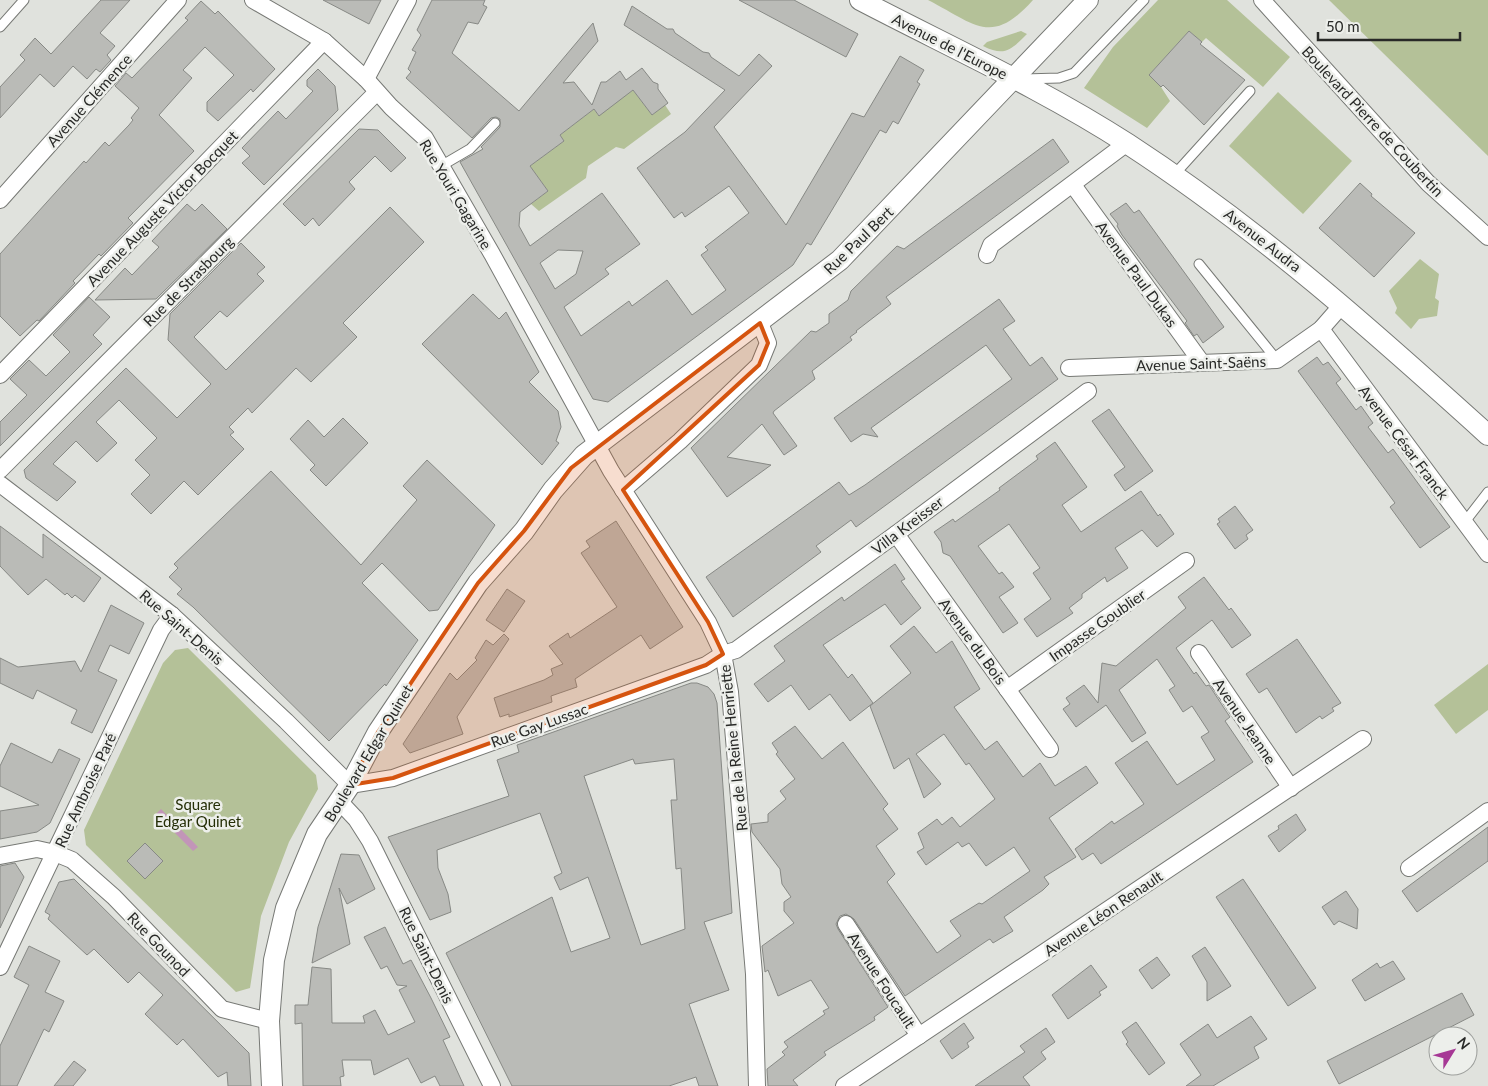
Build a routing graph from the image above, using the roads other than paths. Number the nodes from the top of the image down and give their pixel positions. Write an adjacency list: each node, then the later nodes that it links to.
1 (24, 0): 9 (lane)
2 (178, 0): 20 (street, Avenue Clémence)
3 (253, 0): 10 (street, Rue Youri Gagarine)
4 (408, 0): 11 (street)
5 (861, 0): 12 (street, Avenue de l'Europe)
6 (1088, 0): 12 (street, Rue Paul Bert)
7 (1144, 0): 12 (lane)
8 (1262, 0): 21 (street, Boulevard Pierre de Coubertin)
9 (0, 27)
10 (324, 41): 11 (street, Rue Youri Gagarine); 30 (street, Avenue Auguste Victor Bocquet)
11 (366, 79): 14 (street, Rue Youri Gagarine)
12 (1014, 79): 16 (street, Avenue Audra); 25 (street, Rue Paul Bert)
13 (1250, 91): 18 (lane)
14 (377, 92): 17 (street, Rue Youri Gagarine); 34 (street, Rue de Strasbourg)
15 (495, 123): 17 (lane)
16 (1127, 143): 18 (street, Avenue Audra); 19 (street)
17 (441, 166): 33 (street, Rue Youri Gagarine)
18 (1174, 175): 24 (street, Avenue Audra)
19 (1073, 185): 22 (street); 28 (street, Avenue Paul Dukas)
20 (0, 200)
21 (1488, 237)
22 (987, 255)
23 (1199, 264): 27 (lane)
24 (1342, 305): 26 (street, Avenue Saint-Saëns); 32 (street, Avenue Audra)
25 (760, 323): 33 (street, Rue Paul Bert); 36 (street)
26 (1321, 329): 27 (street, Avenue Saint-Saëns); 38 (street, Avenue César Franck)
27 (1277, 360): 28 (street, Avenue Saint-Saëns)
28 (1202, 363): 29 (street, Avenue Saint-Saëns)
29 (1069, 368)
30 (0, 374)
31 (1088, 391): 39 (street, Villa Kreisser)
32 (1488, 435)
33 (597, 444): 36 (street, Rue de la Reine Henriette); 48 (street, Boulevard Edgar Quinet)
34 (0, 470)
35 (0, 484): 42 (street, Rue Saint-Denis)
36 (623, 490): 44 (street, Rue de la Reine Henriette)
37 (1488, 492): 38 (lane)
38 (1464, 522): 40 (street, Avenue César Franck)
39 (896, 534): 44 (street, Villa Kreisser); 45 (street, Avenue du Bois)
40 (1488, 554)
41 (1186, 561): 45 (street, Impasse Goublier)
42 (172, 615): 48 (street, Rue Saint-Denis); 52 (street, Rue Ambroise Paré)
43 (1199, 653): 49 (street, Avenue Jeanne)
44 (723, 654): 48 (street, Rue Gay Lussac); 61 (street, Rue de la Reine Henriette)
45 (1007, 689): 47 (street, Avenue du Bois)
46 (1363, 739): 49 (street, Avenue Léon Renault)
47 (1050, 749)
48 (350, 785): 50 (street, Boulevard Edgar Quinet)
49 (1290, 788): 58 (street, Avenue Léon Renault)
50 (340, 802): 57 (street, Boulevard Edgar Quinet); 60 (street, Rue Saint-Denis)
51 (1488, 811): 54 (street)
52 (56, 853): 53 (street); 56 (street, Rue Ambroise Paré); 57 (street, Rue Gounod)
53 (0, 856)
54 (1409, 868)
55 (846, 924): 58 (street, Avenue Foucault)
56 (0, 967)
57 (269, 1021): 59 (street, Boulevard Edgar Quinet)
58 (919, 1036): 62 (street, Avenue Léon Renault)
59 (272, 1086)
60 (492, 1086)
61 (757, 1086)
62 (844, 1086)

